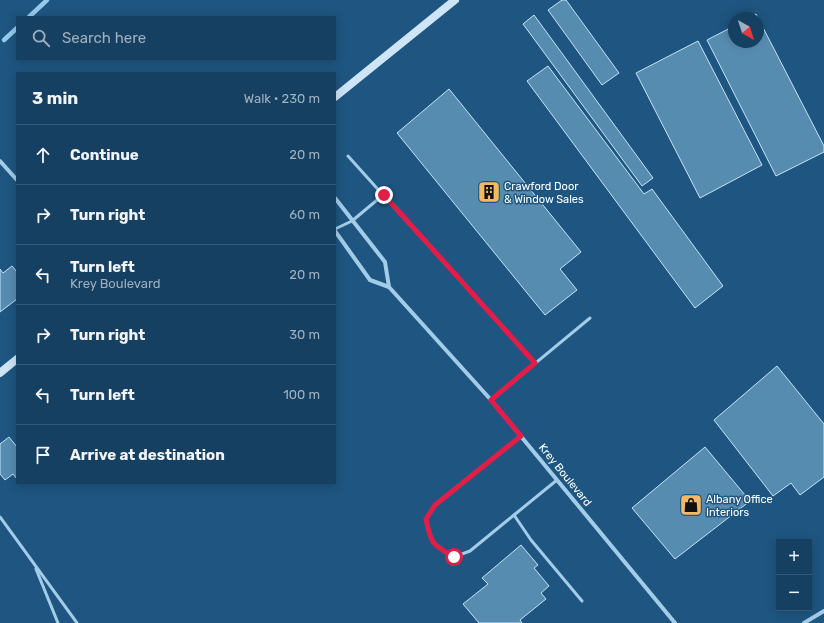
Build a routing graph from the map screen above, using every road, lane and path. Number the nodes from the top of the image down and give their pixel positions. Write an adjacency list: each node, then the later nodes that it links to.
1 (455, 0): 2 (street)
2 (336, 96)
3 (348, 156): 6 (lane)
4 (0, 160): 5 (street)
5 (16, 179)
6 (384, 195): 8 (lane); 14 (lane)
7 (336, 199): 8 (street)
8 (352, 221): 9 (lane); 11 (street)
9 (336, 229)
10 (336, 231): 11 (street, Krey Boulevard)
11 (389, 287): 16 (street, Krey Boulevard)
12 (590, 318): 14 (lane)
13 (16, 360): 15 (street)
14 (535, 363): 16 (lane)
15 (0, 373)
16 (491, 400): 17 (street, Krey Boulevard)
17 (521, 436): 18 (street, Krey Boulevard); 19 (lane)
18 (557, 480): 19 (lane); 26 (street, Krey Boulevard)
19 (514, 515): 22 (lane)
20 (0, 517): 21 (lane)
21 (33, 564): 24 (lane); 25 (lane)
22 (582, 601)
23 (824, 611): 27 (street)
24 (58, 623)
25 (77, 623)
26 (675, 623)
27 (804, 623)

